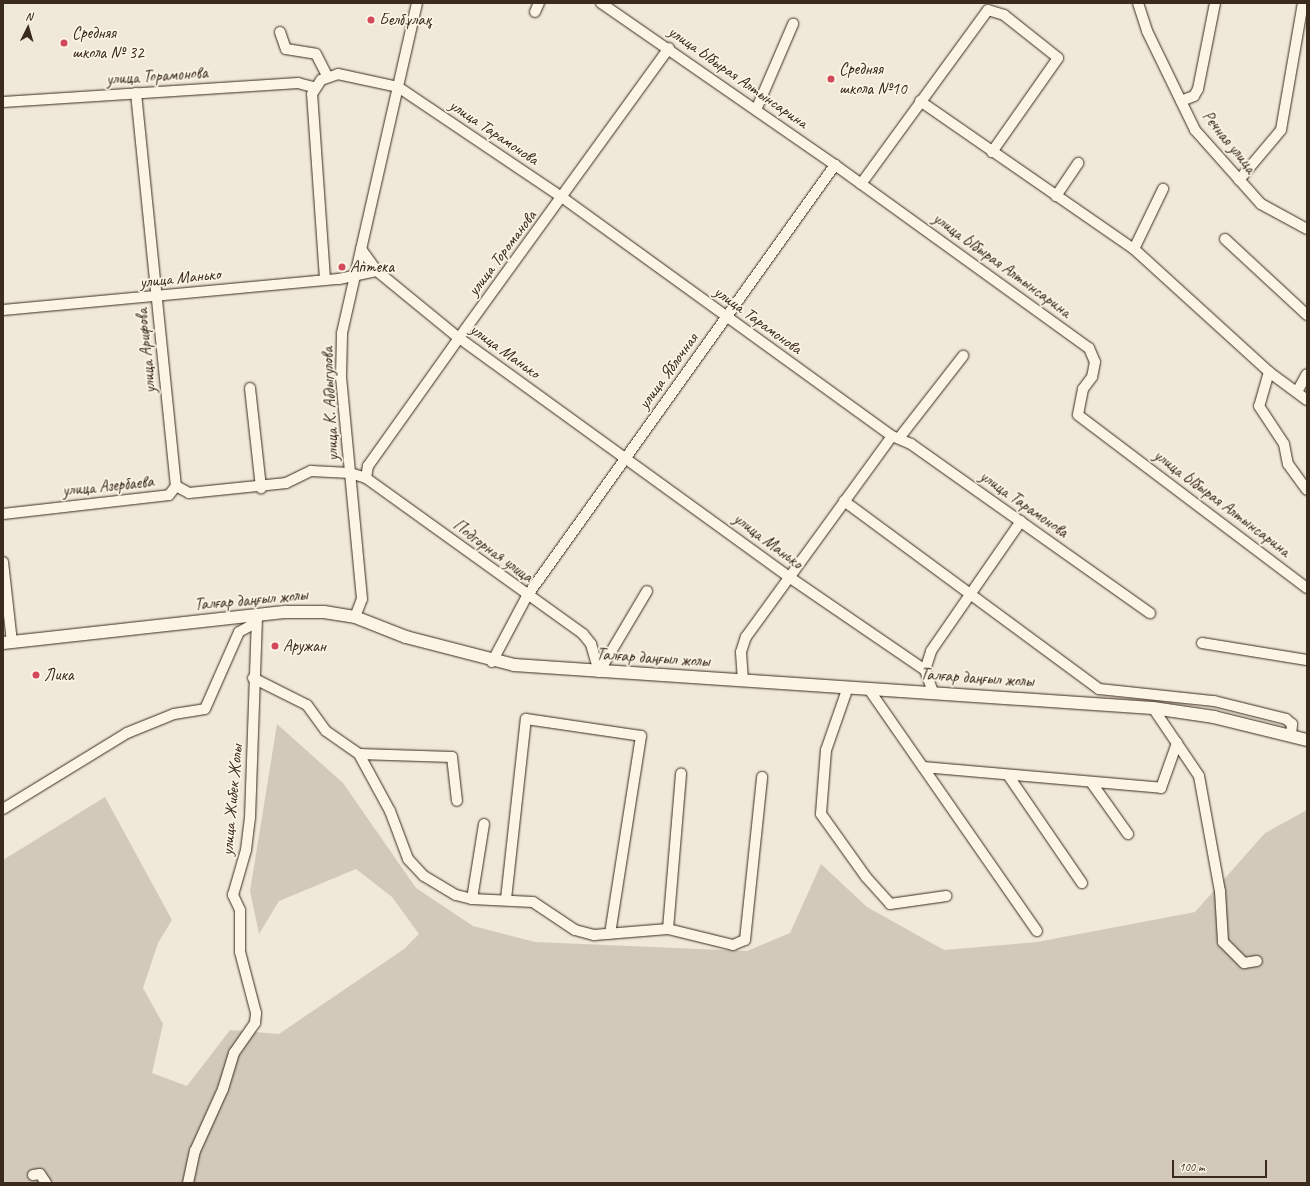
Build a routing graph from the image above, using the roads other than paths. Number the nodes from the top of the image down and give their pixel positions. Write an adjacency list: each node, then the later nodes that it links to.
1 (417, 3): 11 (street, улица К. Абдыгулова)
2 (601, 3): 8 (street, улица Ыбырая Алтынсарина)
3 (1138, 3): 14 (street, Речная улица)
4 (1215, 3): 14 (street)
5 (1303, 3): 20 (street)
6 (793, 24): 16 (street)
7 (280, 32): 9 (street)
8 (670, 48): 16 (street, улица Ыбырая Алтынсарина); 24 (street, улица Тороманова)
9 (327, 76): 10 (street); 11 (street, улица Тарамонова)
10 (314, 87): 12 (street, улица Торамонова); 31 (street)
11 (398, 87): 24 (street, улица Тарамонова); 27 (street, улица К. Абдыгулова)
12 (136, 93): 15 (street, улица Торамонова); 32 (street, улица Арифова)
13 (920, 101): 17 (street); 17 (street); 21 (street)
14 (1181, 101): 20 (street, Речная улица)
15 (3, 102)
16 (756, 110): 19 (street, улица Ыбырая Алтынсарина)
17 (992, 152): 23 (street)
18 (1078, 163): 23 (street)
19 (835, 165): 21 (street, улица Ыбырая Алтынсарина); 35 (street, улица Яблочная)
20 (1239, 180): 25 (street, Речная улица)
21 (861, 184): 55 (street, улица Ыбырая Алтынсарина)
22 (1163, 189): 28 (street)
23 (1056, 196): 28 (street)
24 (563, 198): 35 (street, улица Тарамонова); 36 (street, улица Тороманова)
25 (1307, 229)
26 (1225, 239): 34 (street)
27 (361, 249): 29 (street); 30 (street, улица К. Абдыгулова)
28 (1134, 249): 38 (street)
29 (377, 271): 30 (street, улица Манько); 36 (street, улица Манько)
30 (355, 276): 31 (street, улица Манько); 45 (street, улица К. Абдыгулова)
31 (325, 279): 32 (street, улица Манько)
32 (157, 297): 33 (street, улица Манько); 47 (street, улица Арифова)
33 (3, 310)
34 (1307, 314)
35 (726, 317): 43 (street, улица Тарамонова); 44 (street, улица Яблочная)
36 (459, 338): 44 (street, улица Манько); 46 (street, улица Тороманова)
37 (963, 356): 43 (street)
38 (1269, 372): 41 (street); 49 (street)
39 (1307, 374): 41 (street)
40 (250, 388): 48 (street)
41 (1298, 390): 42 (street)
42 (1307, 400)
43 (896, 437): 50 (street); 52 (street, улица Тарамонова)
44 (624, 457): 54 (street, улица Манько); 58 (street, улица Яблочная)
45 (350, 473): 46 (street, Подгорная улица); 48 (street, улица Азербаева); 60 (street, улица К. Абдыгулова)
46 (366, 478): 58 (street, Подгорная улица)
47 (176, 486): 48 (street, улица Азербаева); 51 (street, улица Азербаева)
48 (261, 488)
49 (1307, 490)
50 (844, 501): 54 (street); 57 (street)
51 (3, 514)
52 (1021, 521): 57 (street); 59 (street, улица Тарамонова)
53 (3, 562): 62 (street)
54 (789, 577): 66 (street, улица Манько); 69 (street)
55 (1307, 588)
56 (647, 591): 67 (street)
57 (969, 593): 66 (street); 74 (street)
58 (527, 596): 65 (street, улица Яблочная); 67 (street, Подгорная улица)
59 (1150, 613)
60 (355, 617): 61 (main road, Талғар даңғыл жолы); 65 (main road, Талғар даңғыл жолы)
61 (256, 619): 62 (main road, Талғар даңғыл жолы); 68 (street, улица Жибек Жолы); 84 (street)
62 (7, 643)
63 (1202, 643): 64 (street)
64 (1307, 660)
65 (492, 662): 67 (main road, Талғар даңғыл жолы)
66 (925, 670): 72 (street)
67 (599, 672): 69 (main road, Талғар даңғыл жолы)
68 (253, 678): 77 (street); 97 (street, улица Жибек Жолы)
69 (743, 681): 70 (main road, Талғар даңғыл жолы)
70 (848, 687): 71 (main road, Талғар даңғыл жолы); 88 (street)
71 (868, 688): 72 (main road, Талғар даңғыл жолы); 78 (street)
72 (933, 692): 73 (main road, Талғар даңғыл жолы)
73 (1153, 708): 74 (main road, Талғар даңғыл жолы); 76 (street)
74 (1291, 736): 75 (main road, Талғар даңғыл жолы)
75 (1307, 740)
76 (1177, 744): 82 (street); 94 (street)
77 (359, 754): 83 (street); 89 (street)
78 (923, 768): 80 (street); 92 (street)
79 (681, 774): 91 (street)
80 (1008, 775): 82 (street); 87 (street)
81 (762, 777): 91 (street)
82 (1091, 782): 86 (street)
83 (456, 801)
84 (3, 808)
85 (484, 824): 89 (street)
86 (1128, 834)
87 (1082, 883)
88 (946, 896)
89 (472, 899): 90 (street)
90 (506, 899): 93 (street); 93 (street)
91 (668, 930): 93 (street)
92 (1037, 931)
93 (610, 934)
94 (1258, 961)
95 (33, 1175): 96 (street)
96 (46, 1183)
97 (188, 1183)

